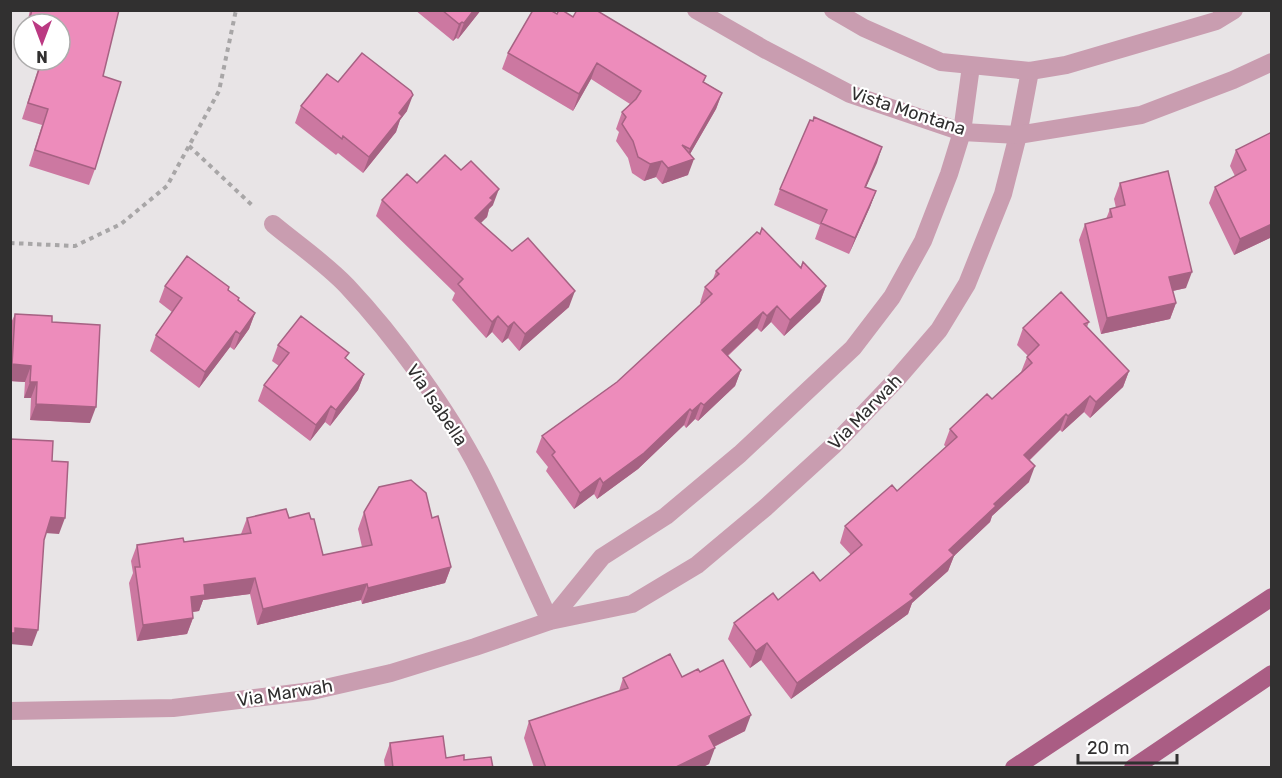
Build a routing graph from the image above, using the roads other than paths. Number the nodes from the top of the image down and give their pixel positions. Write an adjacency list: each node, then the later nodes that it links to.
1 (696, 10): 7 (street, Vista Montana)
2 (833, 10): 5 (street)
3 (1234, 10): 6 (street)
4 (1272, 62): 8 (street, Vista Montana)
5 (971, 66): 6 (street); 7 (street)
6 (1030, 71): 8 (street, Via Marwah)
7 (962, 132): 8 (street, Vista Montana); 11 (street)
8 (1018, 135): 11 (street, Via Marwah)
9 (273, 224): 11 (street, Via Isabella)
10 (1272, 597): 14 (main road)
11 (550, 621): 13 (street, Via Marwah)
12 (1272, 674): 15 (main road)
13 (10, 711)
14 (1014, 768)
15 (1133, 768)

